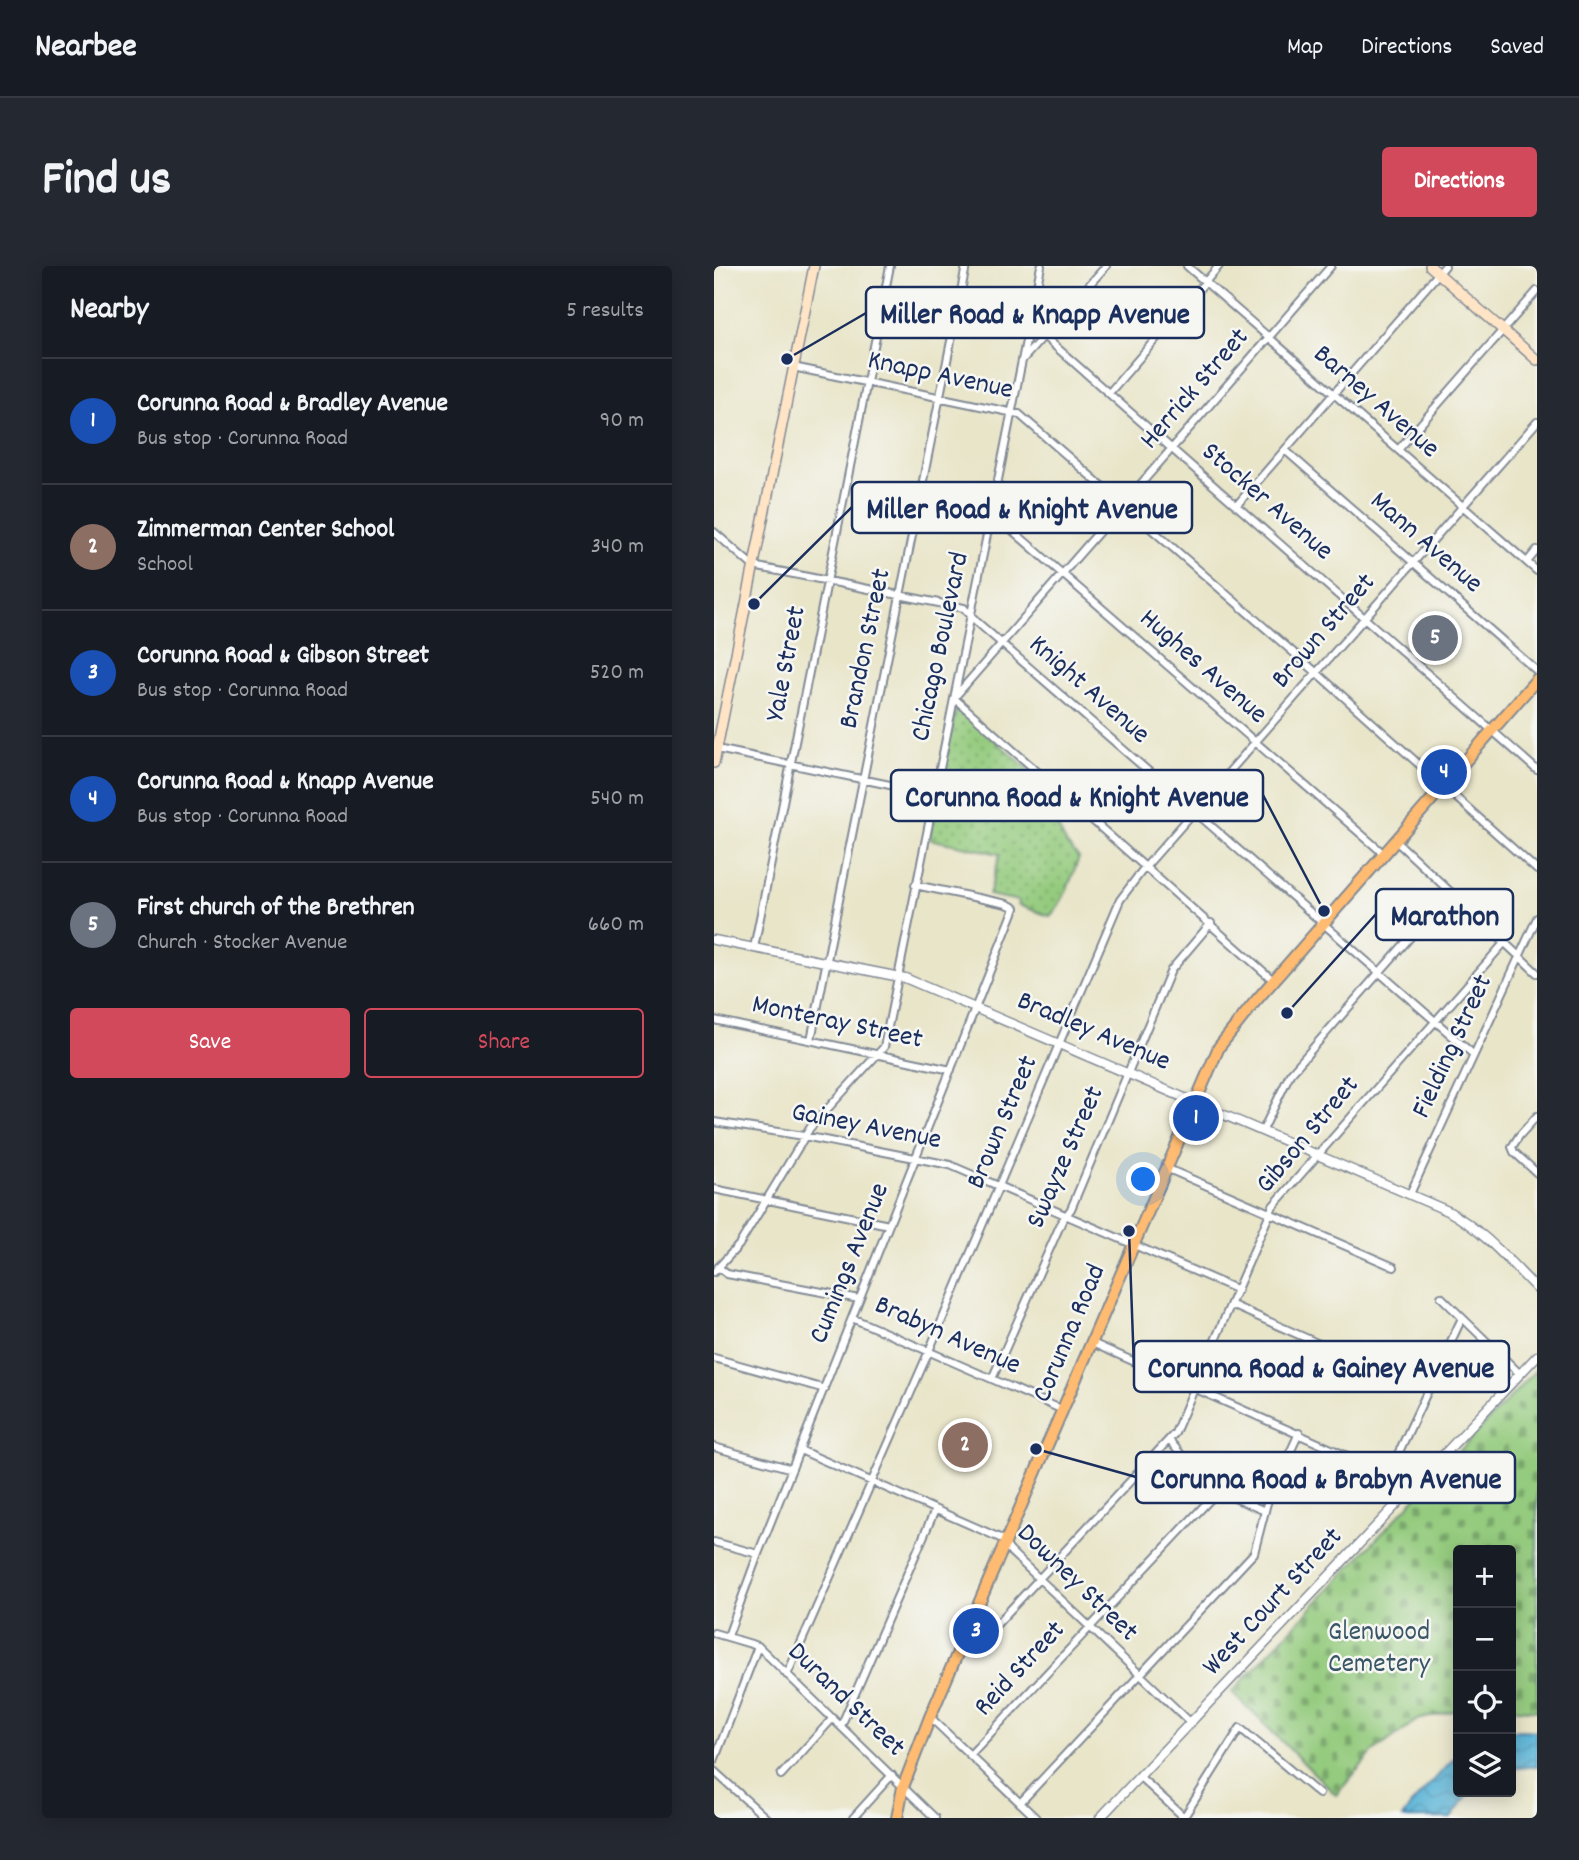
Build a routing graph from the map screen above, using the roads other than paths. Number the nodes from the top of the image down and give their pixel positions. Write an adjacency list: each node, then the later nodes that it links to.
1 (814, 266): 19 (main road)
2 (890, 266): 20 (street, Yale Street)
3 (966, 266): 23 (street, Brandon Street)
4 (1041, 266): 13 (street, Chicago Boulevard)
5 (1106, 266): 15 (street)
6 (1187, 266): 11 (street, Barney Avenue)
7 (1219, 266): 11 (street)
8 (1331, 266): 16 (street, Herrick Street)
9 (1430, 266): 10 (main road)
10 (1442, 270): 14 (main road); 22 (street)
11 (1205, 282): 16 (street, Barney Avenue); 21 (street)
12 (1537, 292): 14 (street)
13 (1030, 324): 15 (street, Stocker Avenue); 17 (street, Chicago Boulevard)
14 (1503, 331): 18 (main road); 28 (street)
15 (1044, 337): 17 (street); 21 (street, Stocker Avenue)
16 (1268, 338): 22 (street, Barney Avenue); 26 (street, Herrick Street)
17 (1023, 360): 24 (street, Chicago Boulevard)
18 (1537, 360)
19 (793, 368): 20 (street, Knapp Avenue); 37 (main road)
20 (866, 382): 23 (street, Knapp Avenue); 40 (street, Yale Street)
21 (1109, 393): 26 (street, Stocker Avenue)
22 (1334, 394): 27 (street); 28 (street, Barney Avenue)
23 (939, 397): 24 (street, Knapp Avenue); 41 (street, Brandon Street)
24 (1012, 411): 29 (street, Knapp Avenue); 32 (street, Chicago Boulevard)
25 (1537, 422): 31 (street, Brown Street)
26 (1173, 450): 29 (street, Herrick Street); 30 (street, Stocker Avenue)
27 (1285, 450): 30 (street); 35 (street, Mann Avenue)
28 (1398, 450): 31 (street, Barney Avenue)
29 (1124, 505): 39 (street, Herrick Street); 46 (street, Knapp Avenue)
30 (1236, 506): 43 (street, Stocker Avenue)
31 (1462, 506): 35 (street, Brown Street); 36 (street, Barney Avenue)
32 (991, 515): 39 (street, Hughes Avenue); 42 (street, Chicago Boulevard)
33 (714, 532): 37 (street)
34 (1537, 550): 36 (street)
35 (1414, 562): 43 (street, Brown Street); 45 (street, Mann Avenue)
36 (1527, 562): 38 (street, Barney Avenue)
37 (753, 566): 40 (street, Knight Avenue); 50 (main road)
38 (1537, 571)
39 (1063, 574): 44 (street, Herrick Street); 51 (street, Hughes Avenue)
40 (827, 580): 41 (street, Knight Avenue); 54 (street, Yale Street)
41 (899, 595): 42 (street, Knight Avenue); 56 (street, Brandon Street)
42 (971, 615): 44 (street, Knight Avenue); 48 (street, Chicago Boulevard)
43 (1365, 618): 46 (street, Brown Street); 49 (street, Stocker Avenue)
44 (1002, 644): 48 (street, Herrick Street); 59 (street, Knight Avenue)
45 (1537, 671)
46 (1317, 673): 51 (street, Brown Street); 57 (street, Knapp Avenue)
47 (1537, 679): 49 (main road, Corunna Road)
48 (954, 698): 58 (street, Chicago Boulevard); 62 (street)
49 (1493, 729): 55 (street, Stocker Avenue); 57 (main road, Corunna Road)
50 (717, 734): 52 (main road)
51 (1255, 742): 59 (street, Brown Street); 61 (street, Hughes Avenue)
52 (717, 749): 53 (main road); 54 (street)
53 (714, 763)
54 (790, 764): 56 (street); 71 (street, Yale Street)
55 (1537, 770)
56 (862, 778): 58 (street); 73 (street, Brandon Street)
57 (1444, 786): 60 (main road, Corunna Road); 63 (street, Knapp Avenue)
58 (933, 794): 64 (street, Chicago Boulevard)
59 (1195, 812): 62 (street, Brown Street); 68 (street, Knight Avenue)
60 (1396, 841): 61 (main road, Corunna Road); 65 (street)
61 (1384, 854): 68 (main road, Corunna Road)
62 (1147, 867): 67 (street); 82 (street, Brown Street)
63 (1537, 870)
64 (915, 885): 76 (street, Chicago Boulevard); 78 (street, Cumings Avenue)
65 (1450, 892): 70 (street); 74 (street)
66 (1537, 918): 72 (street, Fielding Street)
67 (1211, 923): 77 (street); 86 (street, Swayze Street)
68 (1323, 924): 74 (street, Knight Avenue); 77 (main road, Corunna Road)
69 (714, 940): 71 (street, Bradley Avenue)
70 (1504, 942): 72 (street); 80 (street, Gibson Street)
71 (754, 948): 73 (street, Bradley Avenue)
72 (1520, 956): 75 (street); 84 (street, Fielding Street)
73 (826, 962): 76 (street, Bradley Avenue); 81 (street, Brandon Street)
74 (1379, 972): 80 (street, Knight Avenue); 90 (street)
75 (1537, 973)
76 (898, 976): 78 (street, Bradley Avenue); 83 (street, Chicago Boulevard)
77 (1273, 980): 87 (main road, Corunna Road)
78 (976, 1007): 82 (street, Bradley Avenue); 85 (street, Cumings Avenue)
79 (714, 1020): 81 (street, Monteray Street)
80 (1435, 1022): 84 (street, Knight Avenue); 92 (street, Gibson Street)
81 (811, 1040): 83 (street, Monteray Street)
82 (1061, 1043): 86 (street, Bradley Avenue); 96 (street, Brown Street)
83 (880, 1054): 85 (street, Monteray Street); 91 (street, Chicago Boulevard)
84 (1474, 1055): 98 (street, Fielding Street)
85 (951, 1070): 93 (street, Cumings Avenue)
86 (1128, 1072): 87 (street, Bradley Avenue); 100 (street, Swayze Street)
87 (1195, 1101): 90 (street, Bradley Avenue); 94 (main road, Corunna Road)
88 (1537, 1115): 95 (street)
89 (714, 1122): 91 (street, Gainey Avenue)
90 (1263, 1130): 92 (street, Bradley Avenue)
91 (804, 1136): 93 (street, Gainey Avenue); 99 (street, Chicago Boulevard)
92 (1319, 1154): 98 (street, Bradley Avenue); 101 (street, Gibson Street)
93 (915, 1158): 96 (street, Gainey Avenue); 102 (street, Cumings Avenue)
94 (1166, 1168): 101 (street); 103 (main road, Corunna Road)
95 (1537, 1173)
96 (1000, 1186): 100 (street, Gainey Avenue); 114 (street, Brown Street)
97 (714, 1189): 99 (street)
98 (1410, 1194): 106 (street, Bradley Avenue)
99 (766, 1199): 102 (street); 105 (street, Chicago Boulevard)
100 (1067, 1214): 103 (street, Gainey Avenue); 119 (street, Swayze Street)
101 (1270, 1214): 104 (street); 107 (street, Gibson Street)
102 (889, 1225): 109 (street, Cumings Avenue)
103 (1133, 1245): 107 (street, Gainey Avenue); 113 (main road, Corunna Road)
104 (1394, 1266)
105 (716, 1270): 109 (street, Brabyn Avenue)
106 (1537, 1289)
107 (1238, 1290): 110 (street, Gibson Street)
108 (1441, 1297): 112 (street)
109 (859, 1299): 111 (street, Cumings Avenue)
110 (1232, 1305): 117 (street); 120 (street, Gibson Street)
111 (852, 1318): 114 (street, Brabyn Avenue); 121 (street, Cumings Avenue)
112 (1462, 1318): 118 (street); 128 (street)
113 (1092, 1343): 120 (street); 122 (main road, Corunna Road)
114 (929, 1352): 119 (street, Brabyn Avenue); 129 (street, Brown Street)
115 (1537, 1356): 118 (street, West Court Street)
116 (714, 1358): 121 (street)
117 (1364, 1364)
118 (1520, 1374): 130 (street, West Court Street)
119 (992, 1379): 122 (street, Brabyn Avenue)
120 (1195, 1388): 123 (street); 124 (street, Gibson Street)
121 (825, 1389): 126 (street, Cumings Avenue)
122 (1063, 1410): 135 (main road, Corunna Road)
123 (1299, 1433): 128 (street); 133 (street)
124 (1170, 1440): 131 (street); 137 (street, Gibson Street)
125 (714, 1447): 127 (street)
126 (800, 1450): 127 (street, Cumings Avenue); 129 (street, Downey Street)
127 (792, 1469): 136 (street, Cumings Avenue)
128 (1389, 1473): 130 (street)
129 (871, 1481): 132 (street, Downey Street); 144 (street, Brown Street)
130 (1415, 1486): 147 (street, West Court Street)
131 (1217, 1492): 133 (street); 139 (street, Reid Street)
132 (935, 1510): 135 (street, Downey Street); 148 (street)
133 (1265, 1511): 143 (street)
134 (714, 1542): 136 (street)
135 (1005, 1545): 137 (street, Downey Street); 138 (main road, Corunna Road)
136 (758, 1554): 141 (street, Cumings Avenue)
137 (1040, 1578): 138 (street, Gibson Street); 139 (street, Downey Street)
138 (975, 1614): 145 (main road, Corunna Road)
139 (1090, 1627): 143 (street, Downey Street); 149 (street, Reid Street)
140 (714, 1633): 141 (street, Durand Street)
141 (728, 1636): 142 (street, Durand Street)
142 (758, 1646): 144 (street, Durand Street); 150 (street)
143 (1140, 1674): 147 (street, Downey Street); 157 (street)
144 (787, 1675): 146 (street, Durand Street)
145 (930, 1717): 149 (street); 155 (main road, Corunna Road)
146 (833, 1718): 148 (street, Durand Street); 152 (street)
147 (1191, 1723): 154 (street, West Court Street)
148 (841, 1726): 153 (street, Durand Street)
149 (970, 1755): 157 (street)
150 (714, 1761)
151 (714, 1771): 158 (street)
152 (781, 1775)
153 (892, 1775): 155 (street, Durand Street); 159 (street)
154 (1140, 1777): 163 (street, West Court Street); 164 (street)
155 (903, 1787): 160 (main road, Corunna Road); 161 (street, Durand Street)
156 (1319, 1794): 164 (street)
157 (1020, 1803): 162 (street)
158 (766, 1818)
159 (853, 1818)
160 (897, 1818)
161 (935, 1818)
162 (1036, 1818)
163 (1100, 1818)
164 (1185, 1818)

